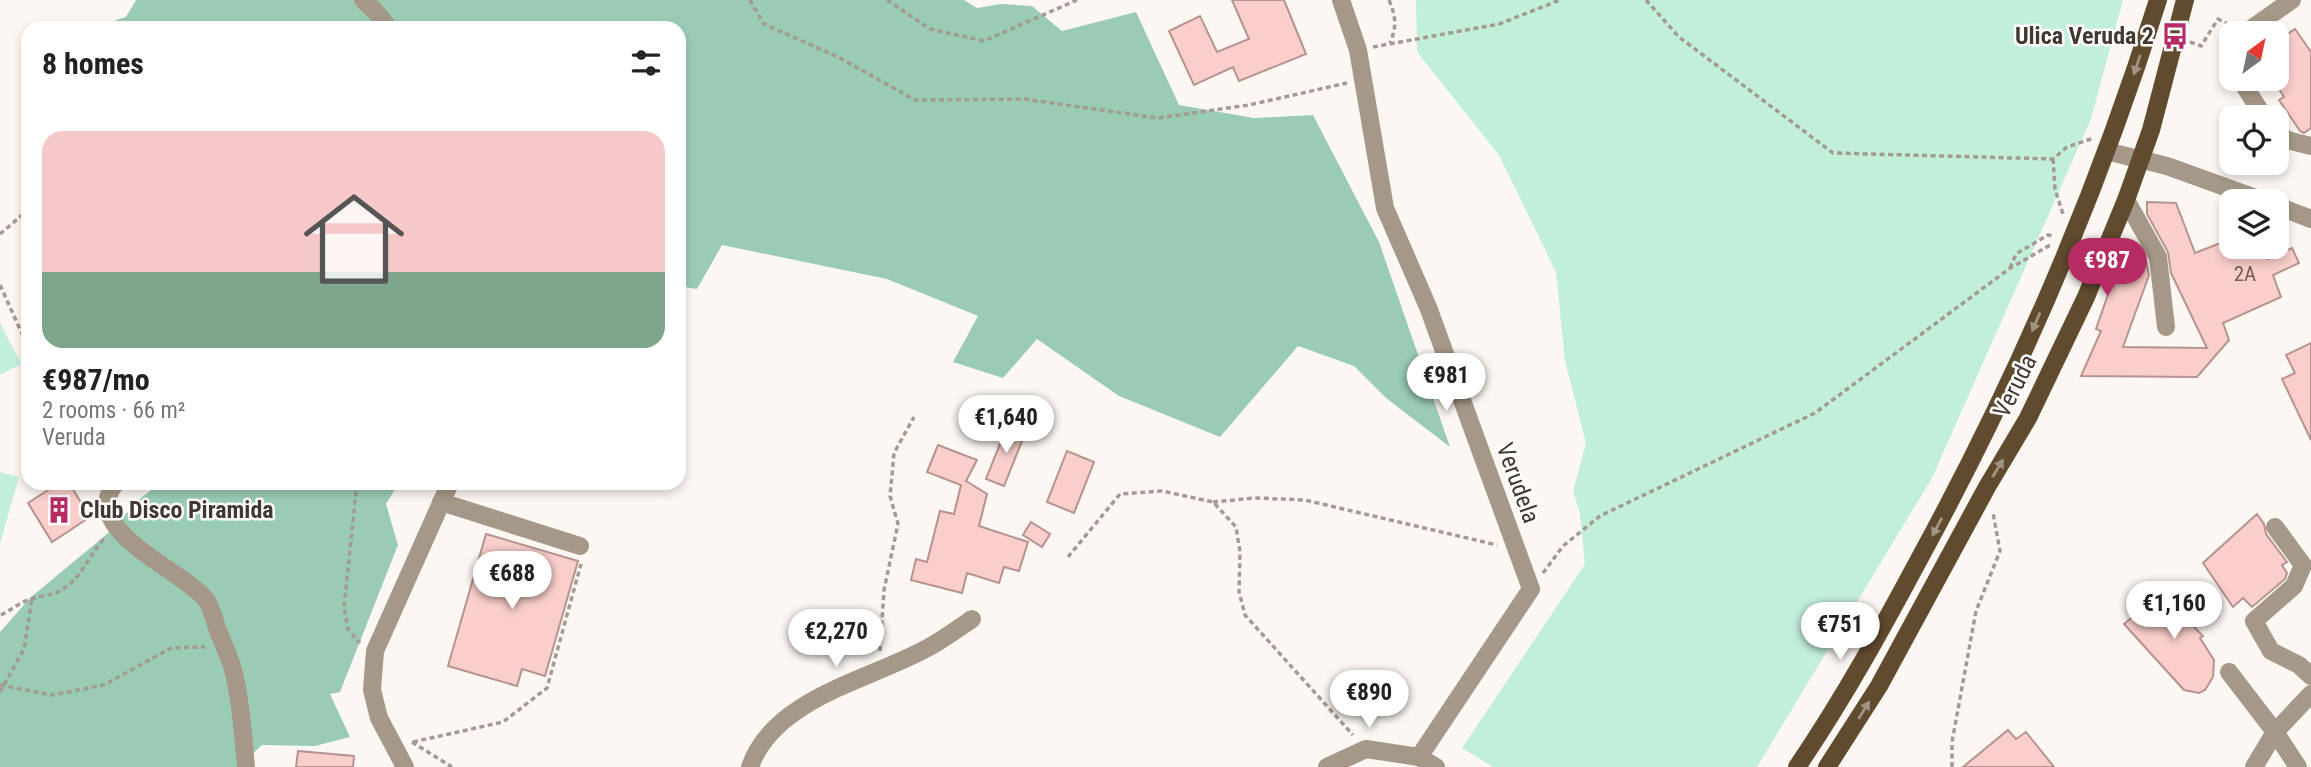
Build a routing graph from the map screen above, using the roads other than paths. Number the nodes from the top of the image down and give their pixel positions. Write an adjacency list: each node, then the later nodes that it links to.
1 (363, 0): 6 (street)
2 (1341, 0): 27 (street, Verudela)
3 (2158, 0): 9 (main road, Veruda, one-way to 9)
4 (2185, 0): 11 (main road, Veruda)
5 (2292, 0): 7 (street)
6 (383, 21)
7 (2262, 21)
8 (2289, 140): 10 (street)
9 (2109, 145): 11 (street); 33 (main road, Veruda, one-way to 33)
10 (2311, 146)
11 (2140, 160): 12 (street); 13 (main road, Veruda)
12 (2231, 189)
13 (2126, 200): 16 (street); 34 (main road, Veruda, one-way to 13)
14 (2289, 211): 15 (street)
15 (2311, 219)
16 (2166, 327)
17 (110, 490): 28 (street)
18 (447, 490): 19 (street)
19 (441, 502): 21 (street); 29 (street)
20 (2276, 527): 24 (street)
21 (580, 546)
22 (972, 619): 30 (street)
23 (2229, 672): 26 (street)
24 (2311, 676)
25 (2311, 694): 26 (street)
26 (2275, 732): 35 (street); 36 (street)
27 (1419, 757): 31 (street); 32 (street)
28 (246, 767)
29 (405, 767)
30 (750, 767)
31 (1327, 767)
32 (1436, 767)
33 (1797, 767)
34 (1827, 767)
35 (2254, 767)
36 (2298, 767)

